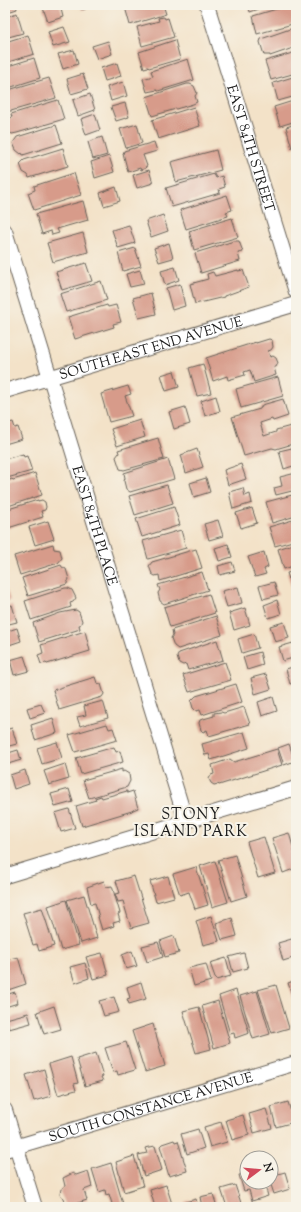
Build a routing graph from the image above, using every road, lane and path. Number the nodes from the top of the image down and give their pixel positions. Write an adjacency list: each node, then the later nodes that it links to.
1 (207, 5): 3 (street, EAST 84TH STREET)
2 (5, 231): 5 (street, EAST 84TH PLACE)
3 (296, 292)
4 (296, 304): 5 (street, SOUTH EAST END AVENUE)
5 (50, 377): 6 (street, SOUTH EAST END AVENUE); 8 (street, EAST 84TH PLACE)
6 (5, 391)
7 (296, 788): 8 (street)
8 (186, 821): 9 (street)
9 (5, 876)
10 (296, 1063): 12 (street, SOUTH CONSTANCE AVENUE)
11 (5, 1110): 12 (street)
12 (10, 1148): 13 (street)
13 (35, 1207)

